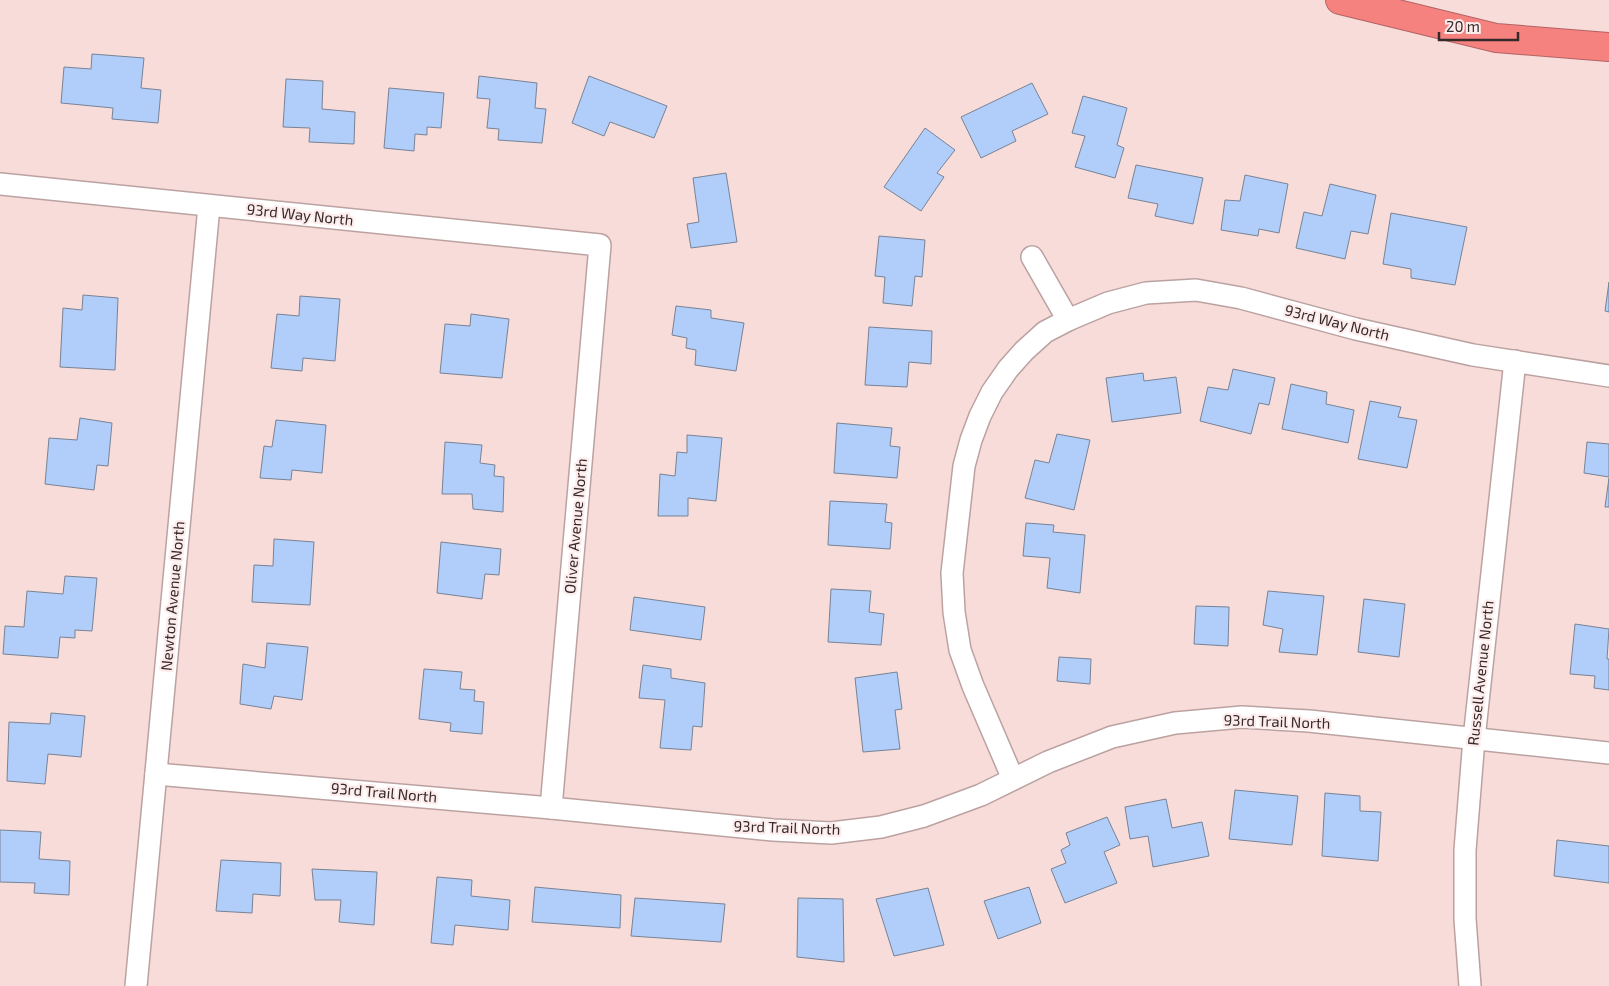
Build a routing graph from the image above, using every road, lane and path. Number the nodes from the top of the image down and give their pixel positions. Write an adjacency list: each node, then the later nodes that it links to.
1 (1340, 0): 2 (highway)
2 (1609, 47)
3 (0, 184): 4 (street, 93rd Way North)
4 (210, 206): 5 (street, 93rd Way North); 12 (street, Newton Avenue North)
5 (600, 245): 14 (street, Oliver Avenue North)
6 (1032, 257): 7 (street)
7 (1068, 320): 8 (street, 93rd Way North); 13 (street, 93rd Way North)
8 (1515, 361): 9 (street, 93rd Way North); 10 (street, Russell Avenue North)
9 (1609, 376)
10 (1474, 739): 11 (street, 93rd Trail North); 13 (street, 93rd Trail North); 16 (street, Russell Avenue North)
11 (1609, 753)
12 (156, 774): 14 (street, 93rd Trail North); 15 (street, Newton Avenue North)
13 (1013, 778): 14 (street, 93rd Trail North)
14 (551, 808)
15 (136, 986)
16 (1470, 986)

